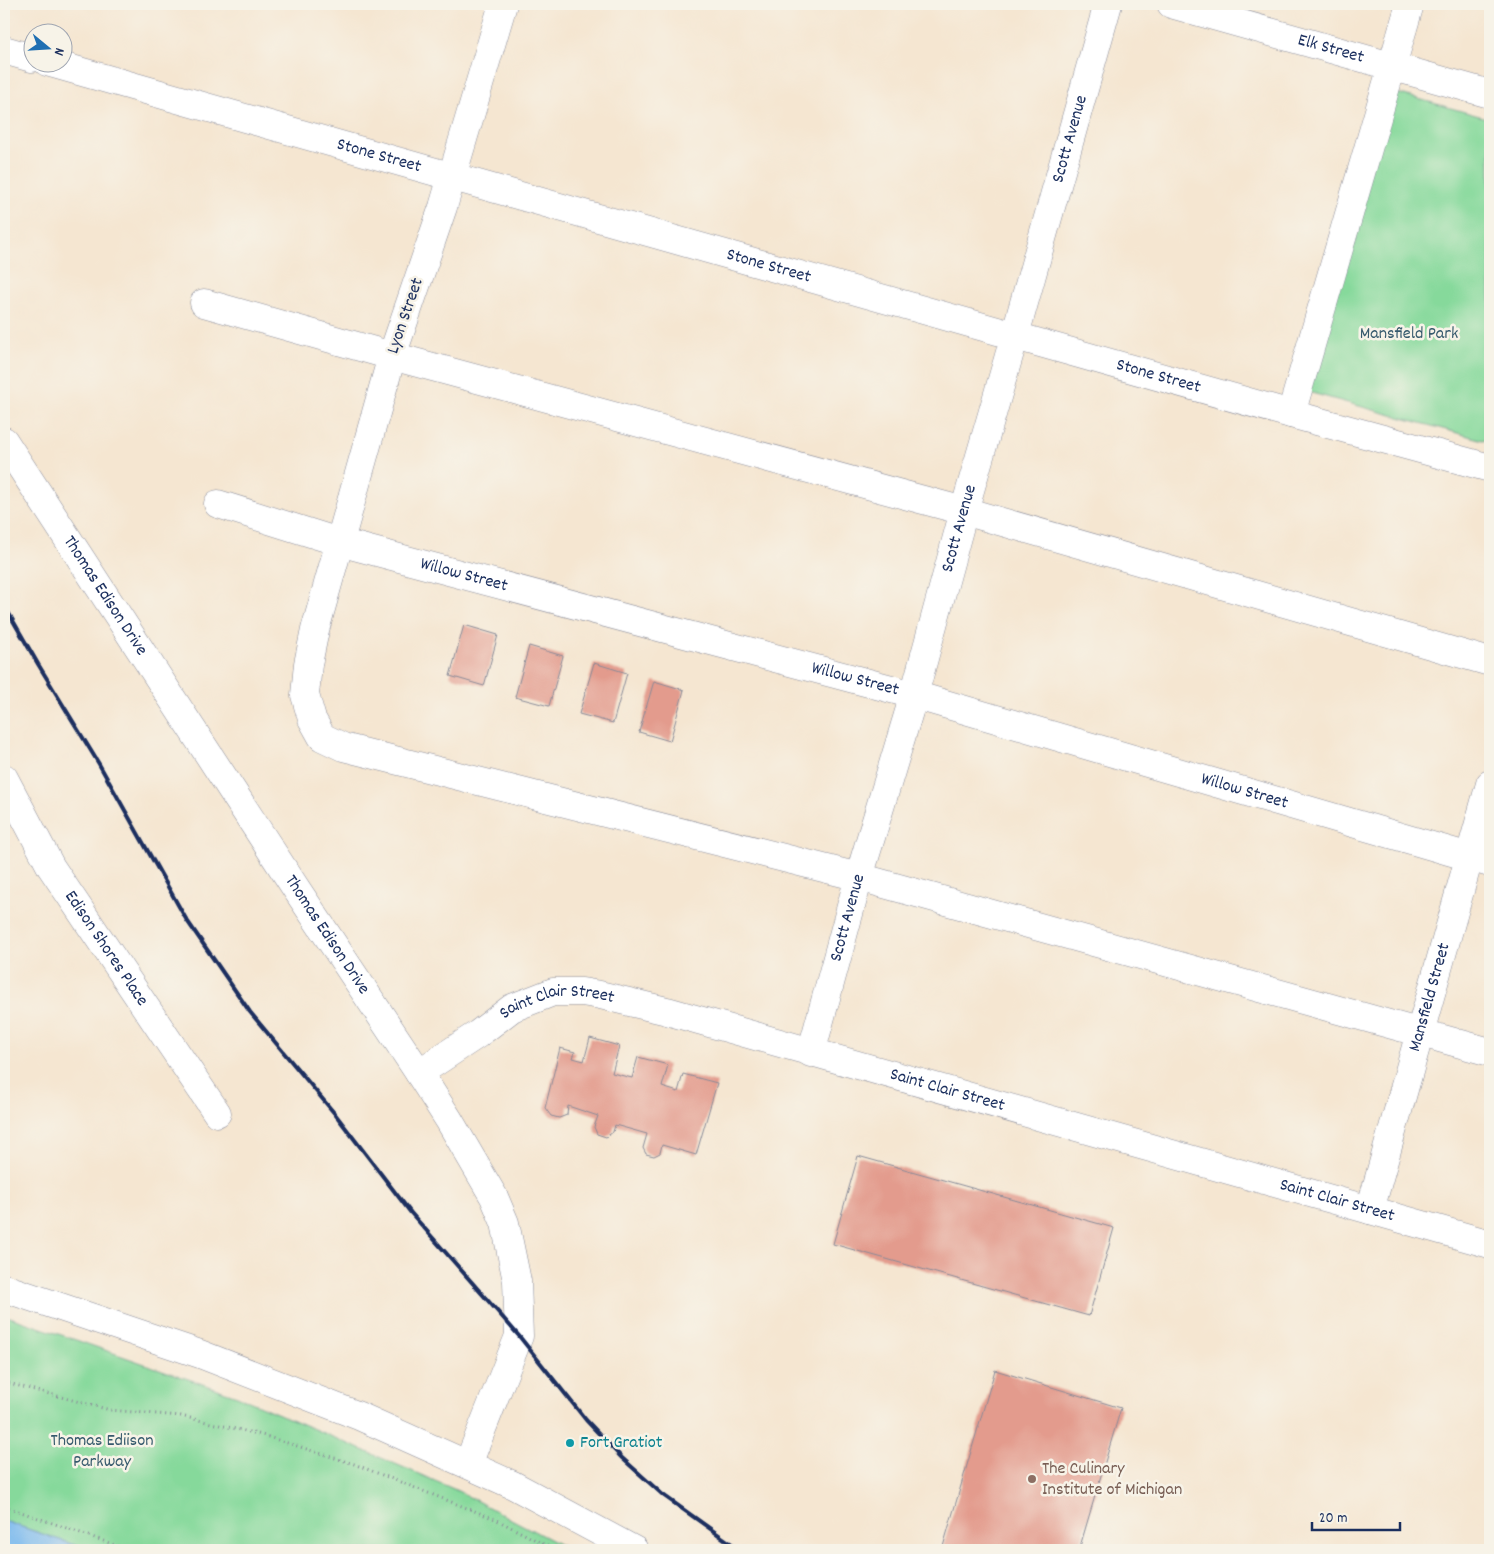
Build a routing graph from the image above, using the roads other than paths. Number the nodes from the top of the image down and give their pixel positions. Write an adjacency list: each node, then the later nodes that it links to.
1 (503, 4): 10 (street, Lyon Street)
2 (1108, 4): 12 (street, Scott Avenue)
3 (1171, 4): 7 (street, Elk Street)
4 (1410, 4): 7 (street)
5 (4, 50): 6 (street)
6 (22, 55)
7 (1393, 67): 9 (street, Elk Street); 14 (street)
8 (72, 69): 10 (street, Stone Street)
9 (1490, 94)
10 (452, 176): 12 (street, Stone Street); 13 (street, Lyon Street)
11 (204, 303): 13 (street)
12 (1015, 335): 14 (street, Stone Street); 18 (street, Scott Avenue)
13 (392, 356): 18 (street); 19 (street, Lyon Street)
14 (1291, 414): 16 (street, Stone Street)
15 (4, 441): 29 (street, Thomas Edison Drive)
16 (1490, 468)
17 (218, 504): 19 (street, Willow Street)
18 (964, 511): 20 (street); 21 (street, Scott Avenue)
19 (339, 542): 21 (street, Willow Street); 25 (street, Lyon Street)
20 (1490, 662)
21 (914, 695): 24 (street, Willow Street); 25 (street, Scott Avenue)
22 (4, 778): 30 (street, Edison Shores Place)
23 (1490, 784): 24 (street, Mansfield Street)
24 (1480, 860): 26 (street, Mansfield Street)
25 (860, 878): 26 (street, Lyon Street); 28 (street, Scott Avenue)
26 (1421, 1031): 27 (street, Lyon Street); 31 (street, Mansfield Street)
27 (1490, 1052)
28 (811, 1053): 29 (street, Saint Clair Street); 31 (street, Saint Clair Street)
29 (419, 1074): 34 (street, Thomas Edison Drive)
30 (217, 1114)
31 (1370, 1210): 32 (street, Saint Clair Street)
32 (1490, 1244)
33 (4, 1288): 34 (street)
34 (468, 1464): 35 (street)
35 (634, 1550)

